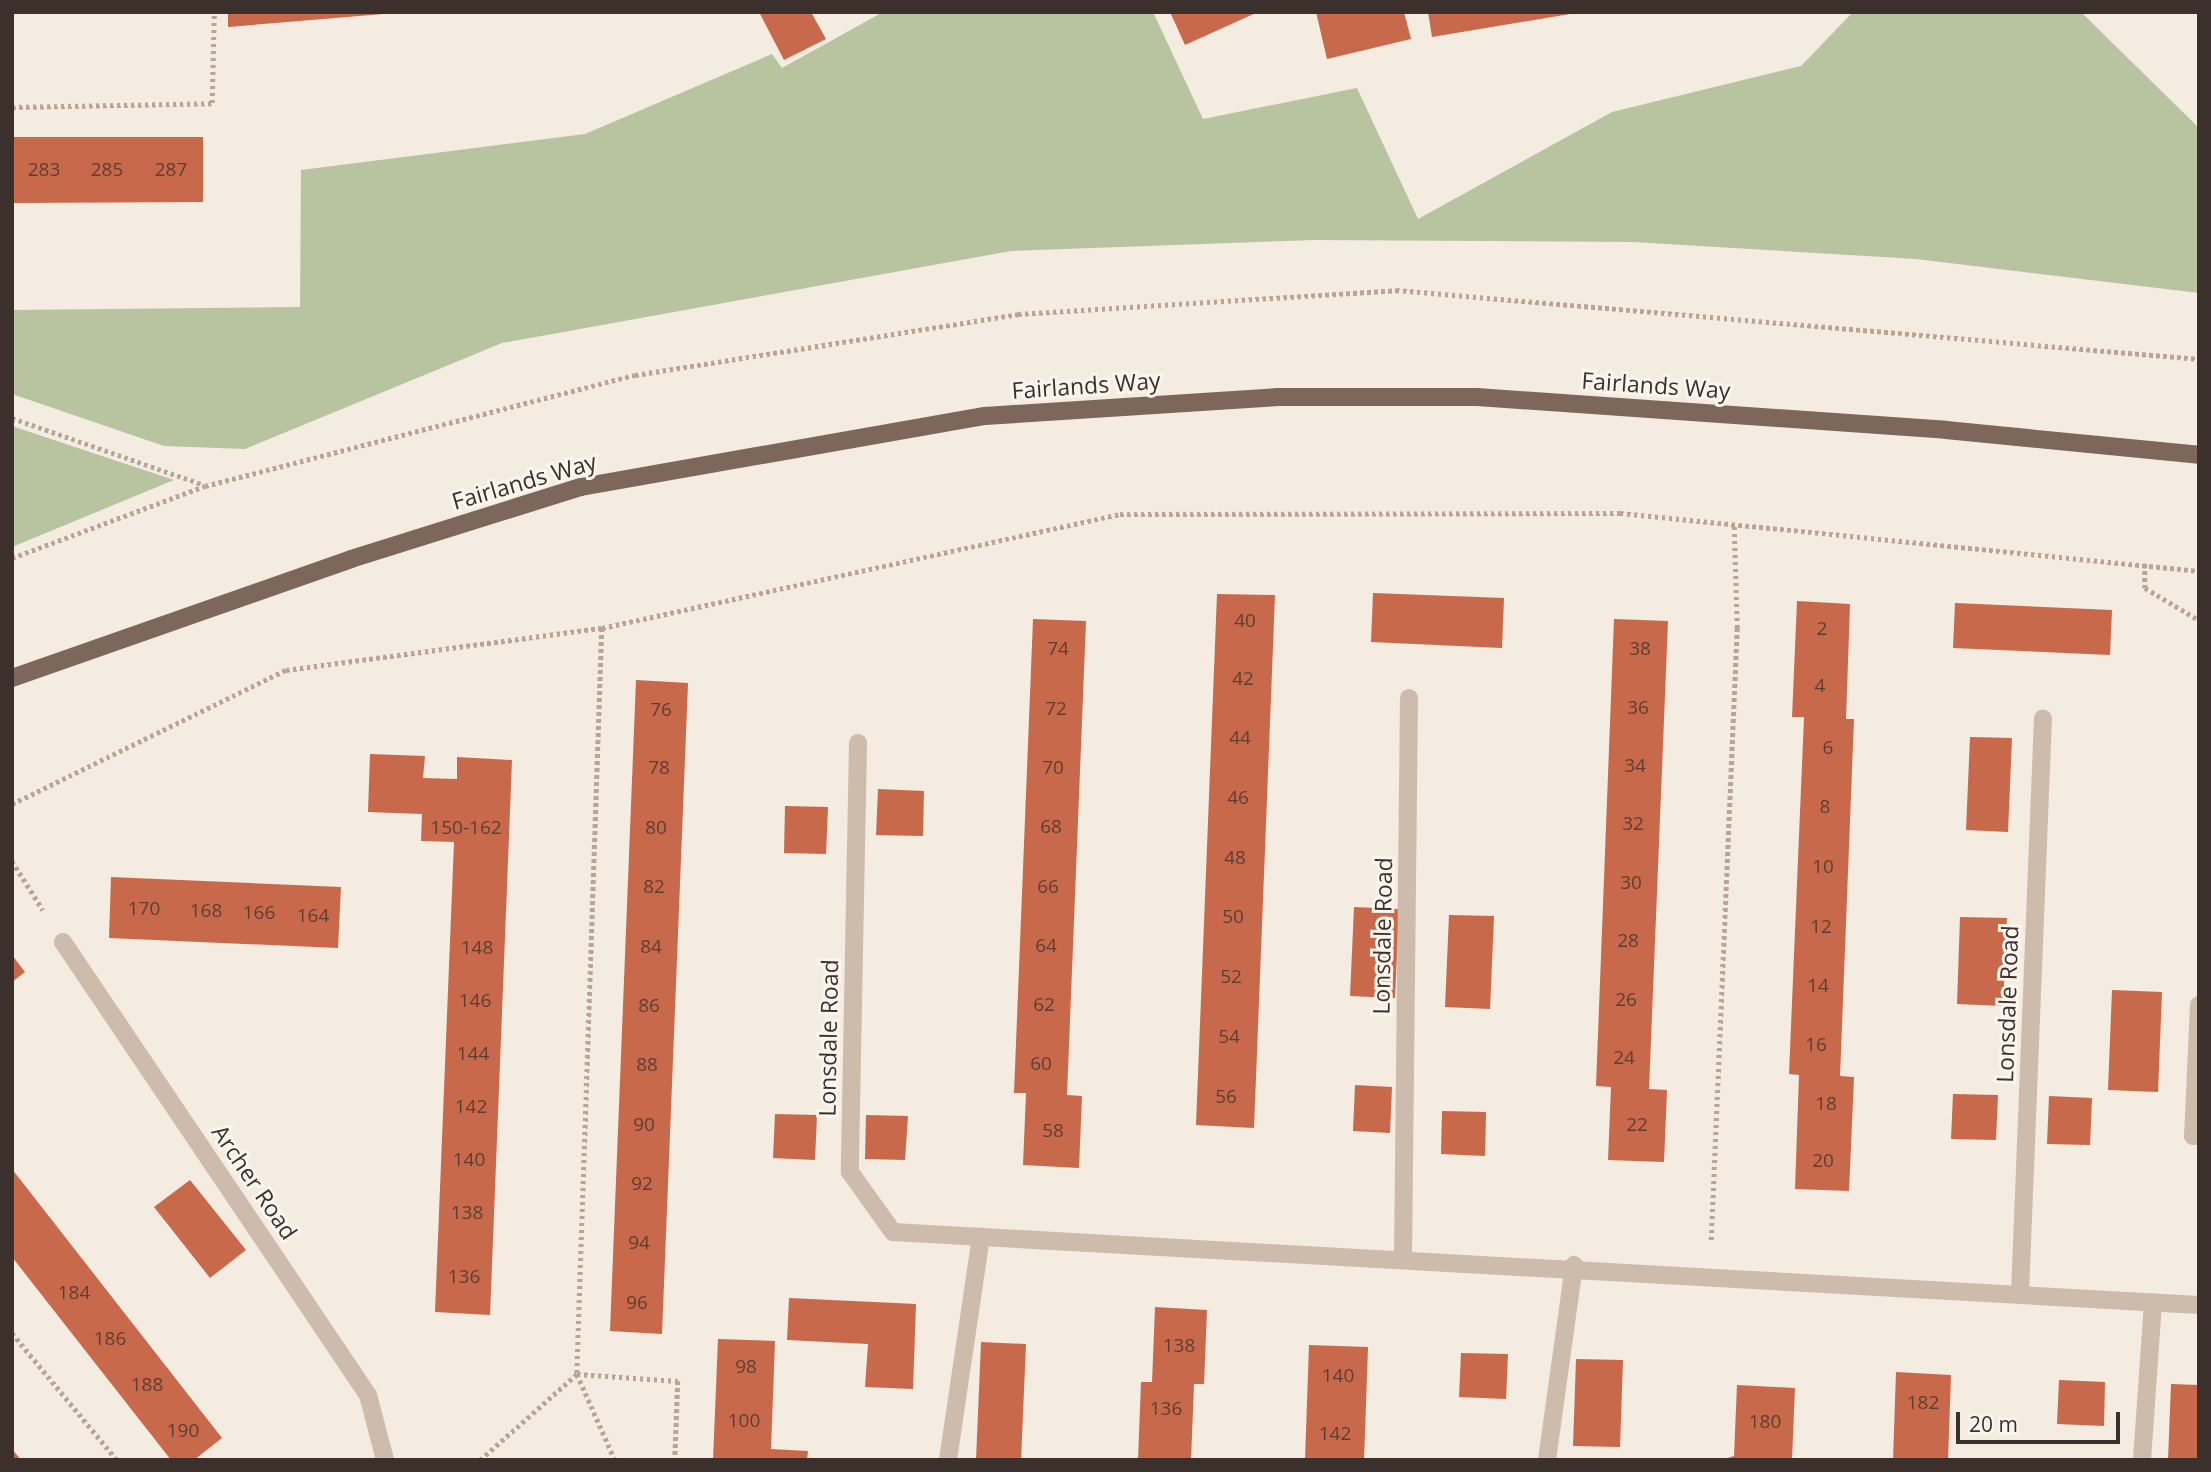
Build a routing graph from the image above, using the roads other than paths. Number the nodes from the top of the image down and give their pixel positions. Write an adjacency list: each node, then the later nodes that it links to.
1 (2199, 455): 2 (main road, Fairlands Way)
2 (12, 678)
3 (1409, 698): 10 (street, Lonsdale Road)
4 (2043, 718): 12 (street, Lonsdale Road)
5 (858, 743): 9 (street, Lonsdale Road)
6 (63, 942): 15 (street, Archer Road)
7 (2199, 1005): 8 (street)
8 (2199, 1136)
9 (981, 1236): 10 (street, Lonsdale Road); 16 (street)
10 (1403, 1258): 11 (street, Lonsdale Road)
11 (1574, 1265): 12 (street, Lonsdale Road); 17 (street)
12 (2020, 1293): 13 (street, Lonsdale Road)
13 (2153, 1303): 14 (street, Lonsdale Road); 18 (street)
14 (2199, 1305)
15 (385, 1460)
16 (948, 1460)
17 (1547, 1460)
18 (2142, 1460)

